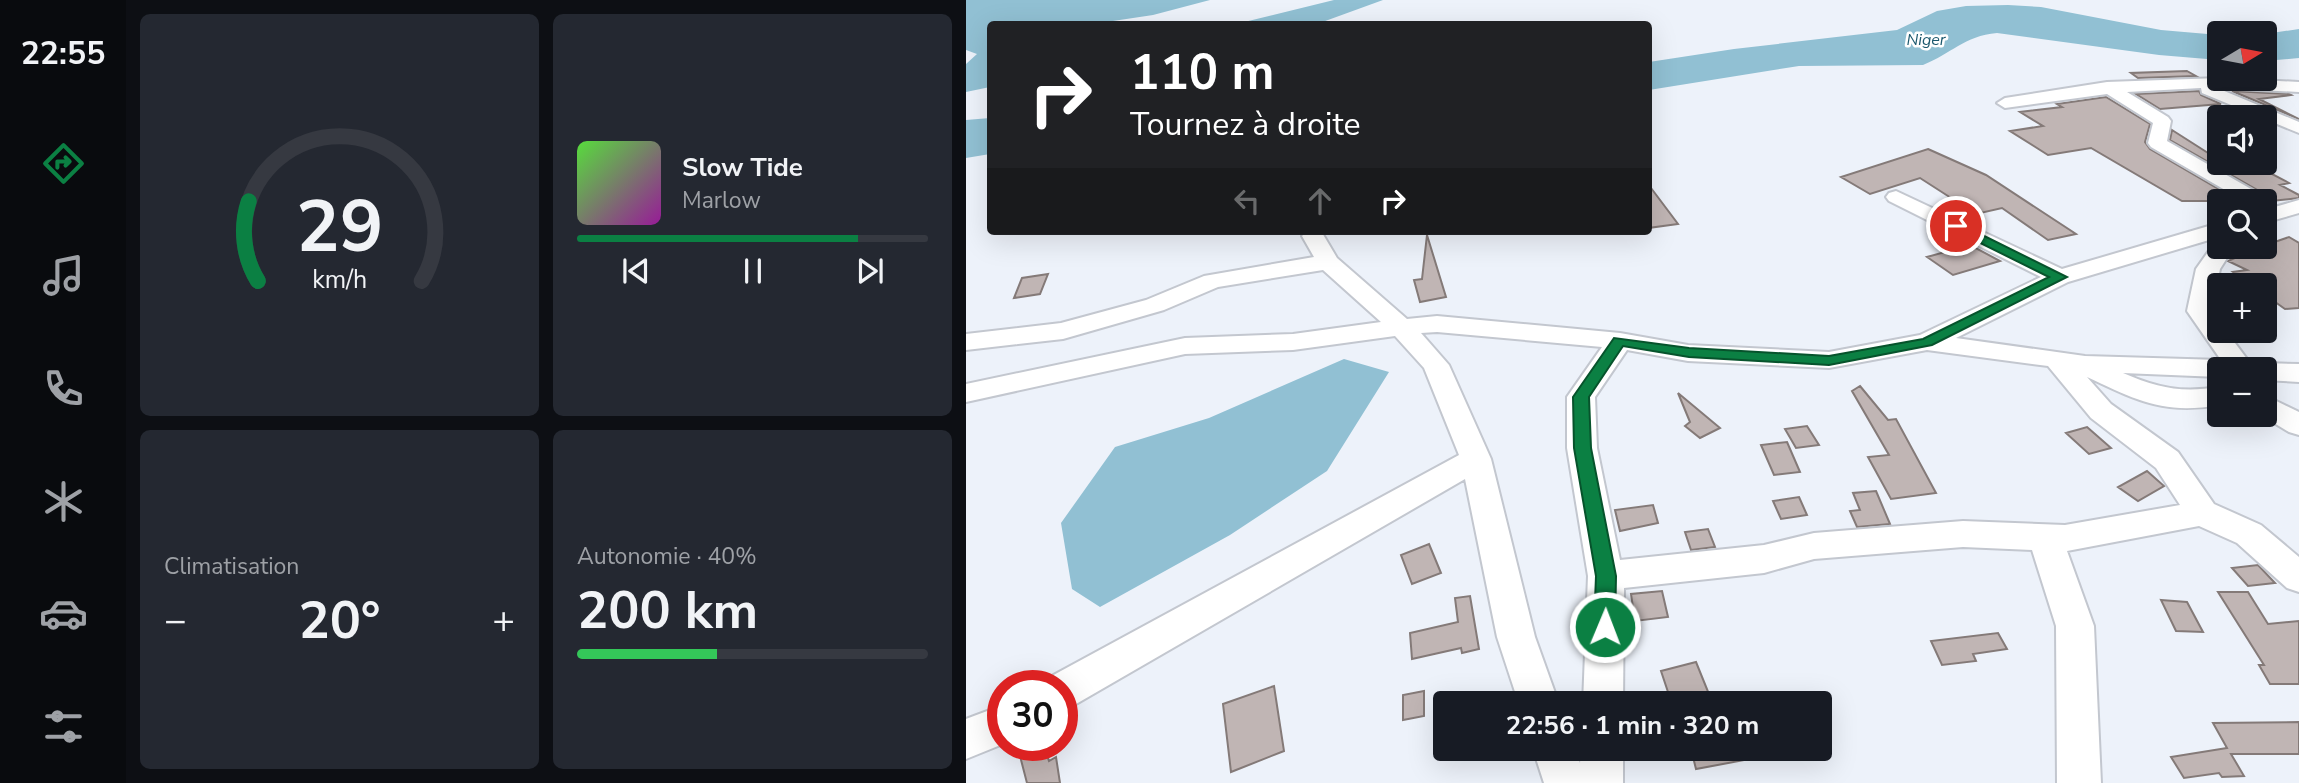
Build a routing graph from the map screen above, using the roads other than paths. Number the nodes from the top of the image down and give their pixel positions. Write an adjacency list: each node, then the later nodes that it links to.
1 (2195, 84): 2 (street); 3 (street); 5 (street)
2 (2107, 87): 4 (street); 6 (street)
3 (2299, 87)
4 (2005, 103)
5 (2299, 128)
6 (2232, 189)
7 (1896, 197): 16 (street)
8 (2299, 206): 9 (street)
9 (2277, 209)
10 (2277, 213): 11 (street)
11 (2299, 218)
12 (2207, 234): 16 (street)
13 (1313, 236): 15 (street)
14 (2215, 259): 21 (street)
15 (1328, 262): 17 (street); 19 (street)
16 (2060, 277): 20 (street)
17 (1401, 327): 18 (street); 26 (street); 30 (street)
18 (1619, 341): 20 (street); 33 (street)
19 (966, 342)
20 (1927, 342): 22 (street)
21 (2232, 357)
22 (2066, 360): 23 (street); 27 (street); 31 (street)
23 (2207, 368)
24 (2277, 372): 25 (street)
25 (2299, 373)
26 (966, 393)
27 (2207, 398)
28 (2277, 412): 29 (street)
29 (2299, 425)
30 (1476, 459): 35 (street); 36 (street)
31 (2202, 513): 32 (street); 34 (street)
32 (2045, 537): 33 (street); 44 (street)
33 (1606, 576): 37 (street)
34 (2299, 578)
35 (1078, 682)
36 (1535, 691)
37 (1603, 691)
38 (987, 730): 39 (street)
39 (966, 739)
40 (1558, 761): 42 (street)
41 (1602, 761): 43 (street)
42 (1566, 783)
43 (1601, 783)
44 (2079, 783)

